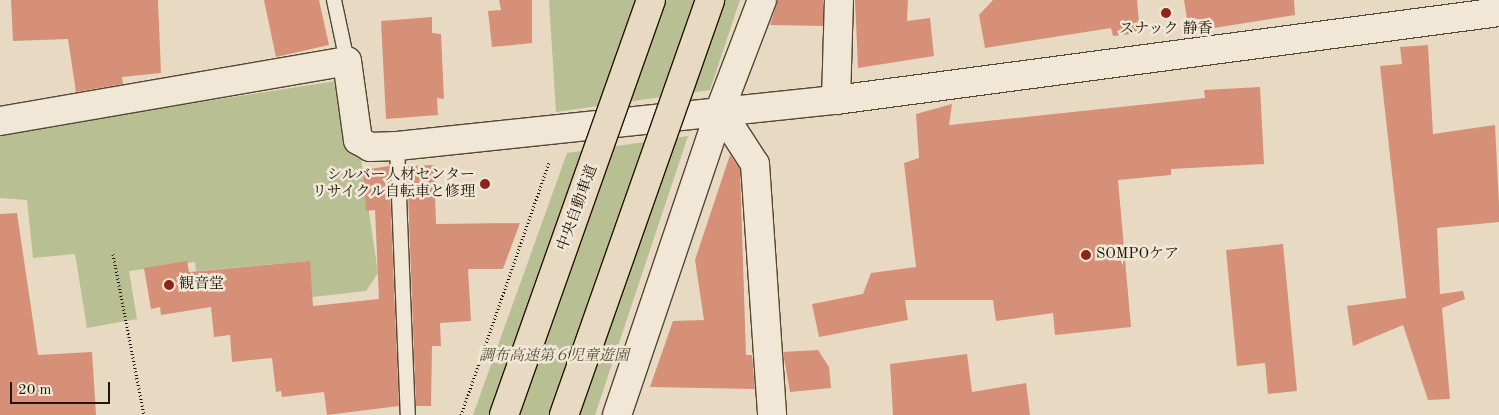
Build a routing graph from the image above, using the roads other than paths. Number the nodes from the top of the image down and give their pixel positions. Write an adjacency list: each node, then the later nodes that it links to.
1 (334, 0): 7 (lane)
2 (651, 0): 13 (highway, 中央自動車道, bridge)
3 (710, 0): 14 (highway, bridge)
4 (762, 0): 9 (street)
5 (839, 0): 8 (street)
6 (1499, 12): 8 (street)
7 (347, 61): 10 (street); 11 (street)
8 (836, 100): 9 (street)
9 (720, 110): 11 (street); 15 (street); 16 (street)
10 (0, 122)
11 (397, 146): 12 (lane)
12 (408, 415)
13 (504, 415)
14 (564, 415)
15 (617, 415)
16 (772, 415)

